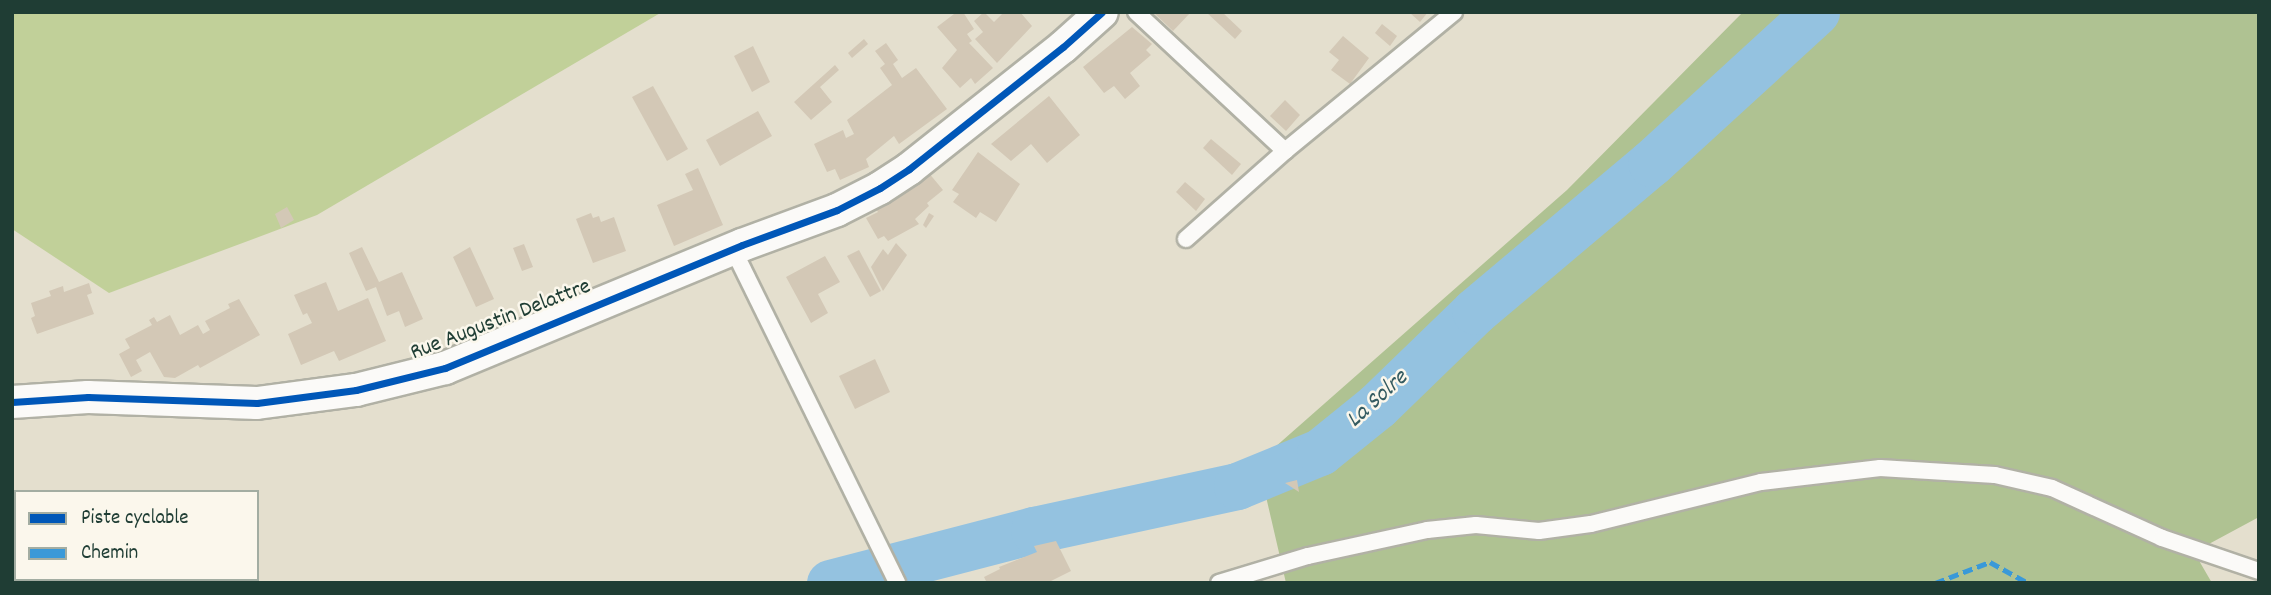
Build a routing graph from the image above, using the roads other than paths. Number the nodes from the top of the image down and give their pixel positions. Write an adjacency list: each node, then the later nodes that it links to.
1 (1102, 12): 6 (street, Rue Augustin Delattre)
2 (1136, 12): 4 (lane)
3 (1454, 12): 4 (lane)
4 (1285, 152): 5 (lane)
5 (1186, 239)
6 (733, 249): 7 (street, Rue Augustin Delattre); 9 (lane)
7 (12, 402)
8 (2259, 571): 10 (lane)
9 (896, 581)
10 (1219, 583)

